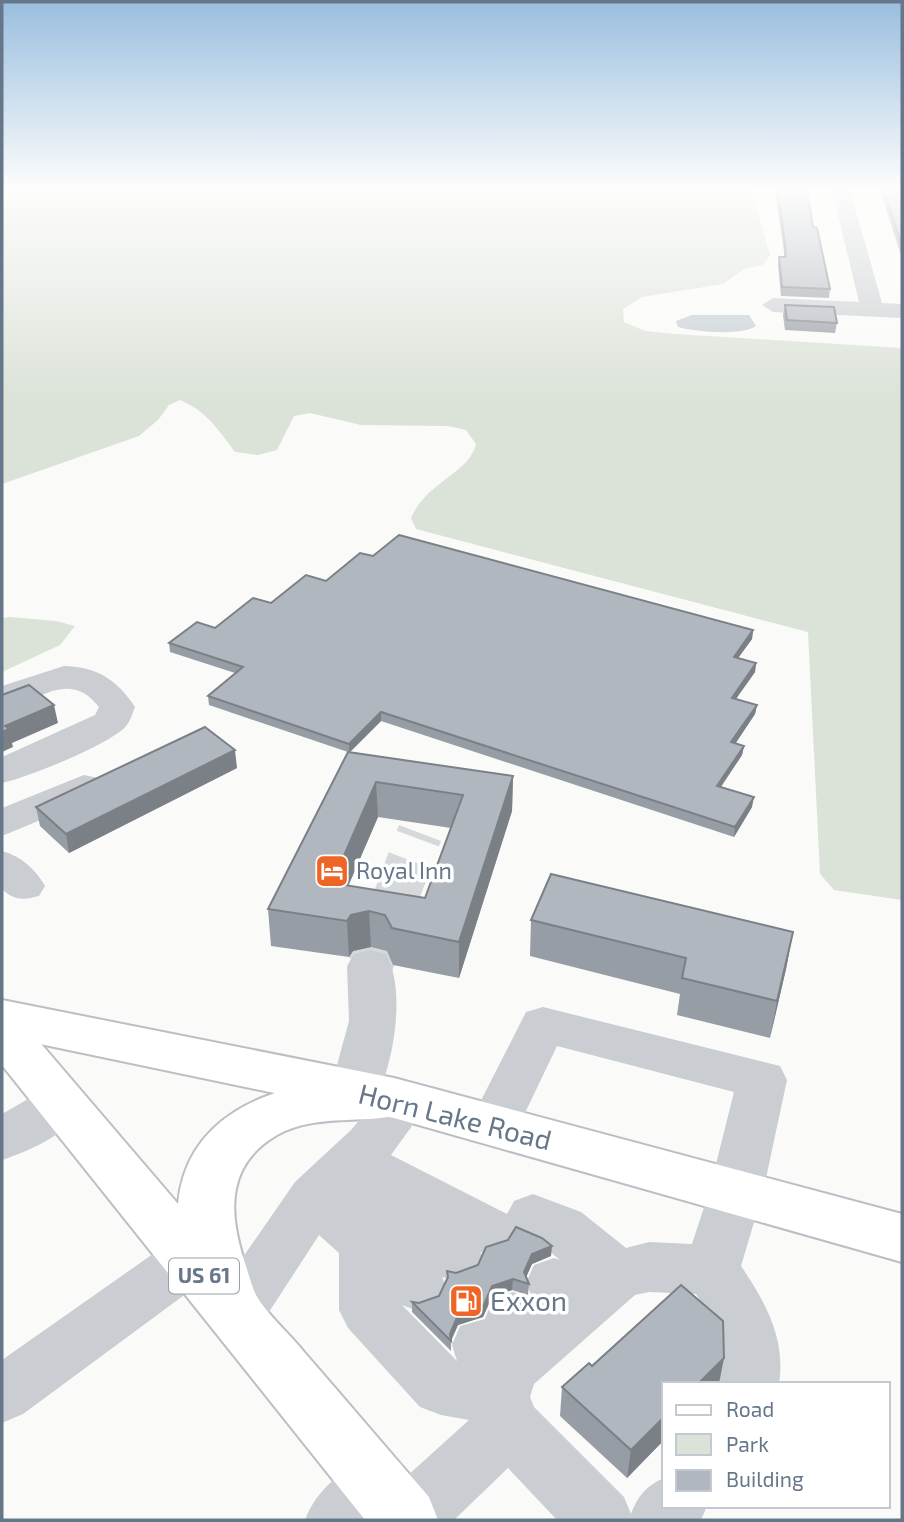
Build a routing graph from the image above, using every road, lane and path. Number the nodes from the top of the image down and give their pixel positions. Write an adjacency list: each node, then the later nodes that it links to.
1 (860, 261): 3 (street)
2 (773, 304): 3 (street)
3 (872, 309): 4 (street)
4 (902, 311)
5 (2, 699): 6 (street)
6 (2, 771)
7 (114, 772): 8 (street)
8 (2, 823)
9 (370, 966): 11 (street)
10 (3, 1032): 11 (main road, Horn Lake Road); 12 (main road, US 61)
11 (385, 1097): 13 (main road, Horn Lake Road); 15 (street); 22 (main road)
12 (62, 1104): 14 (street); 20 (main road, US 61)
13 (494, 1126): 16 (main road, Horn Lake Road); 16 (street)
14 (2, 1139)
15 (334, 1179): 18 (street); 18 (street); 19 (street); 22 (street)
16 (736, 1192): 17 (main road, Horn Lake Road); 21 (street)
17 (902, 1238)
18 (481, 1241): 19 (street); 23 (street)
19 (367, 1243): 23 (street)
20 (190, 1259): 22 (main road, US 61); 25 (street)
21 (712, 1270): 23 (street); 24 (street)
22 (234, 1311): 27 (main road, US 61)
23 (534, 1340): 27 (street); 28 (street)
24 (750, 1382)
25 (2, 1394)
26 (673, 1508): 29 (street)
27 (382, 1511)
28 (601, 1520)
29 (660, 1520)

